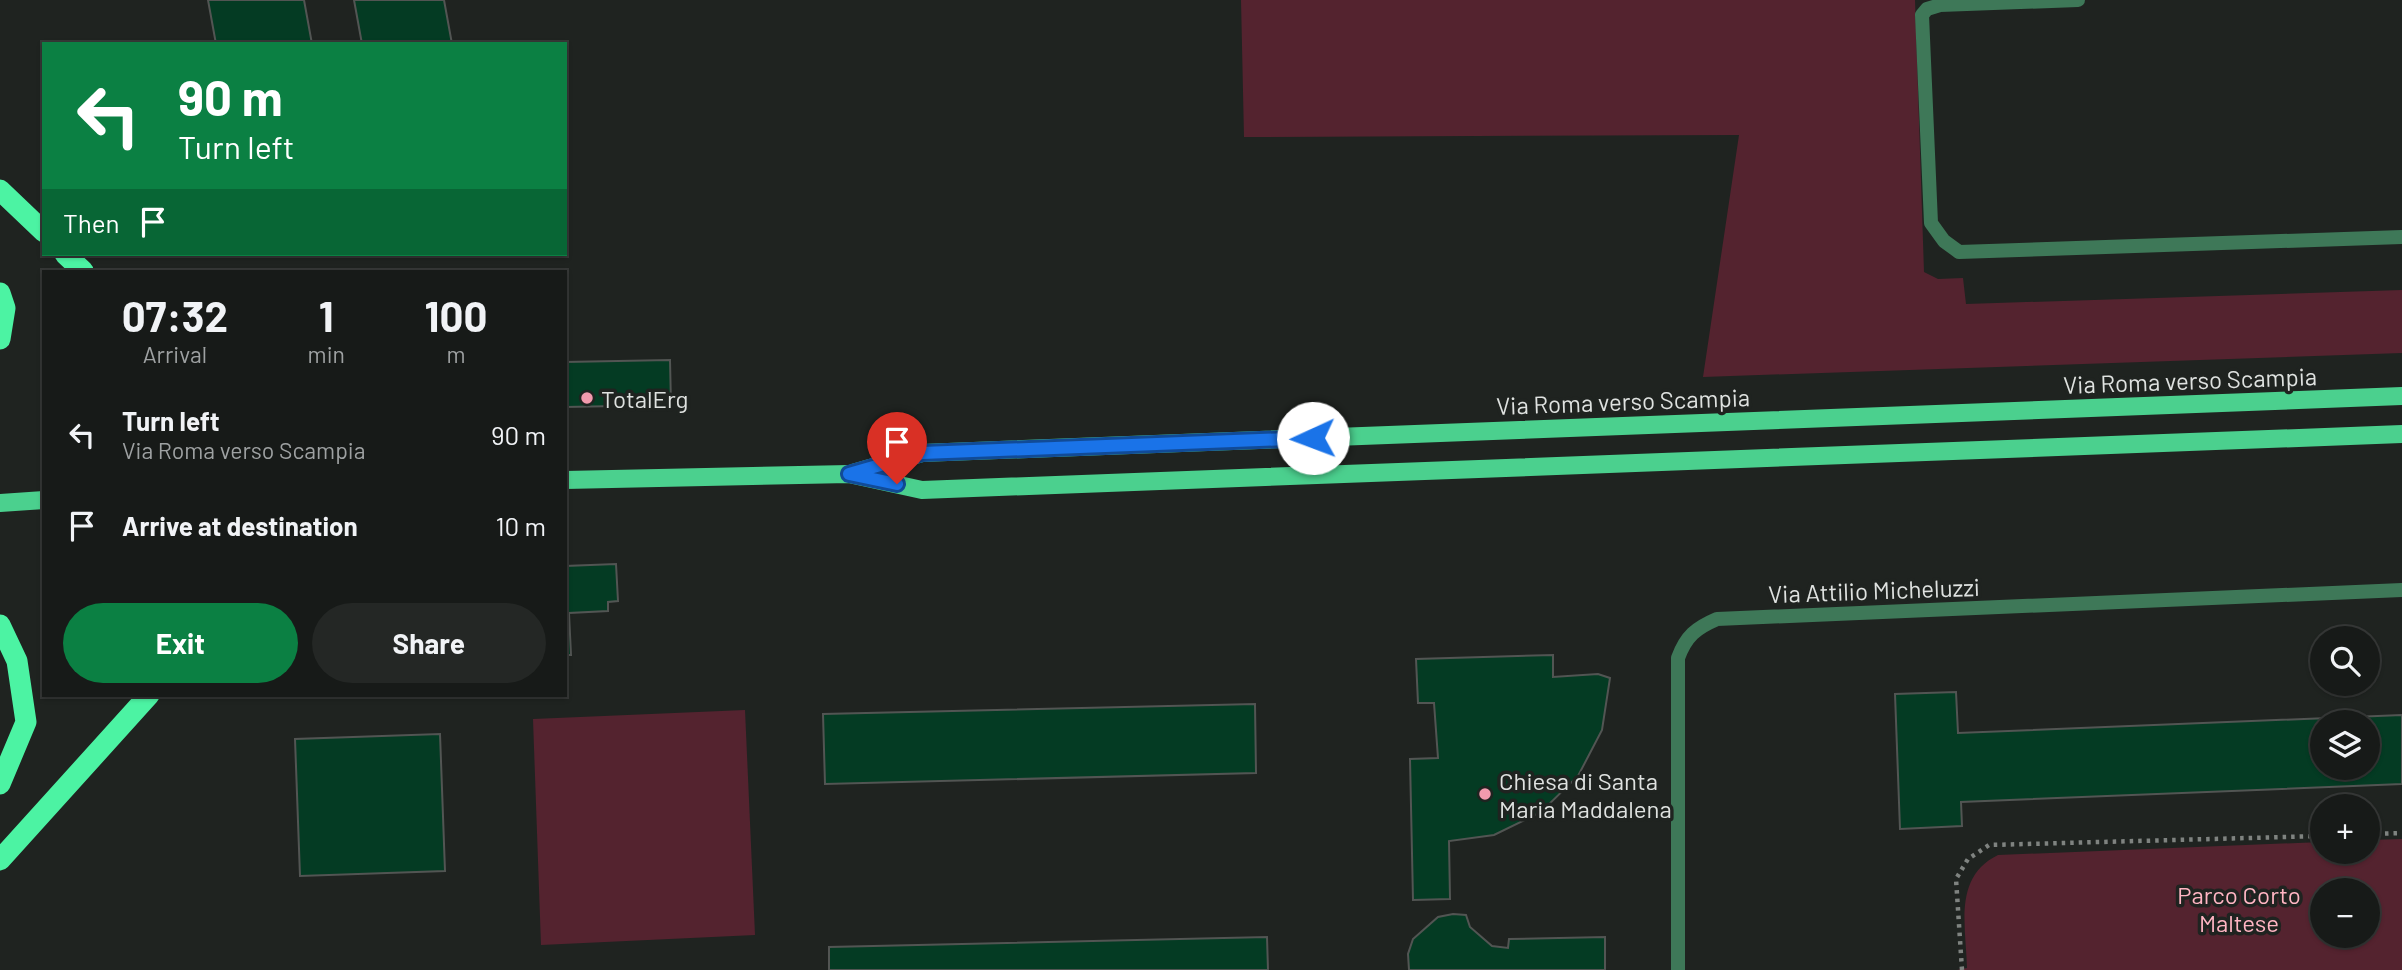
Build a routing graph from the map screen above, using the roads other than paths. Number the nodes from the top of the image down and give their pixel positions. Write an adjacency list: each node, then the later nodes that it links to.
1 (2078, 0): 4 (street)
2 (0, 190): 3 (highway)
3 (42, 231)
4 (2402, 237)
5 (67, 256): 6 (highway)
6 (82, 270)
7 (0, 293): 8 (highway)
8 (0, 339)
9 (2402, 396): 11 (main road, Via Roma verso Scampia)
10 (2402, 434): 11 (main road, Via Roma verso Scampia)
11 (849, 474): 12 (main road, Via Roma verso Scampia)
12 (567, 480)
13 (42, 500): 14 (main road)
14 (0, 503)
15 (2402, 590): 20 (street, Via Attilio Micheluzzi)
16 (0, 625): 18 (highway)
17 (147, 697): 19 (highway)
18 (0, 784)
19 (0, 860)
20 (1678, 970)

